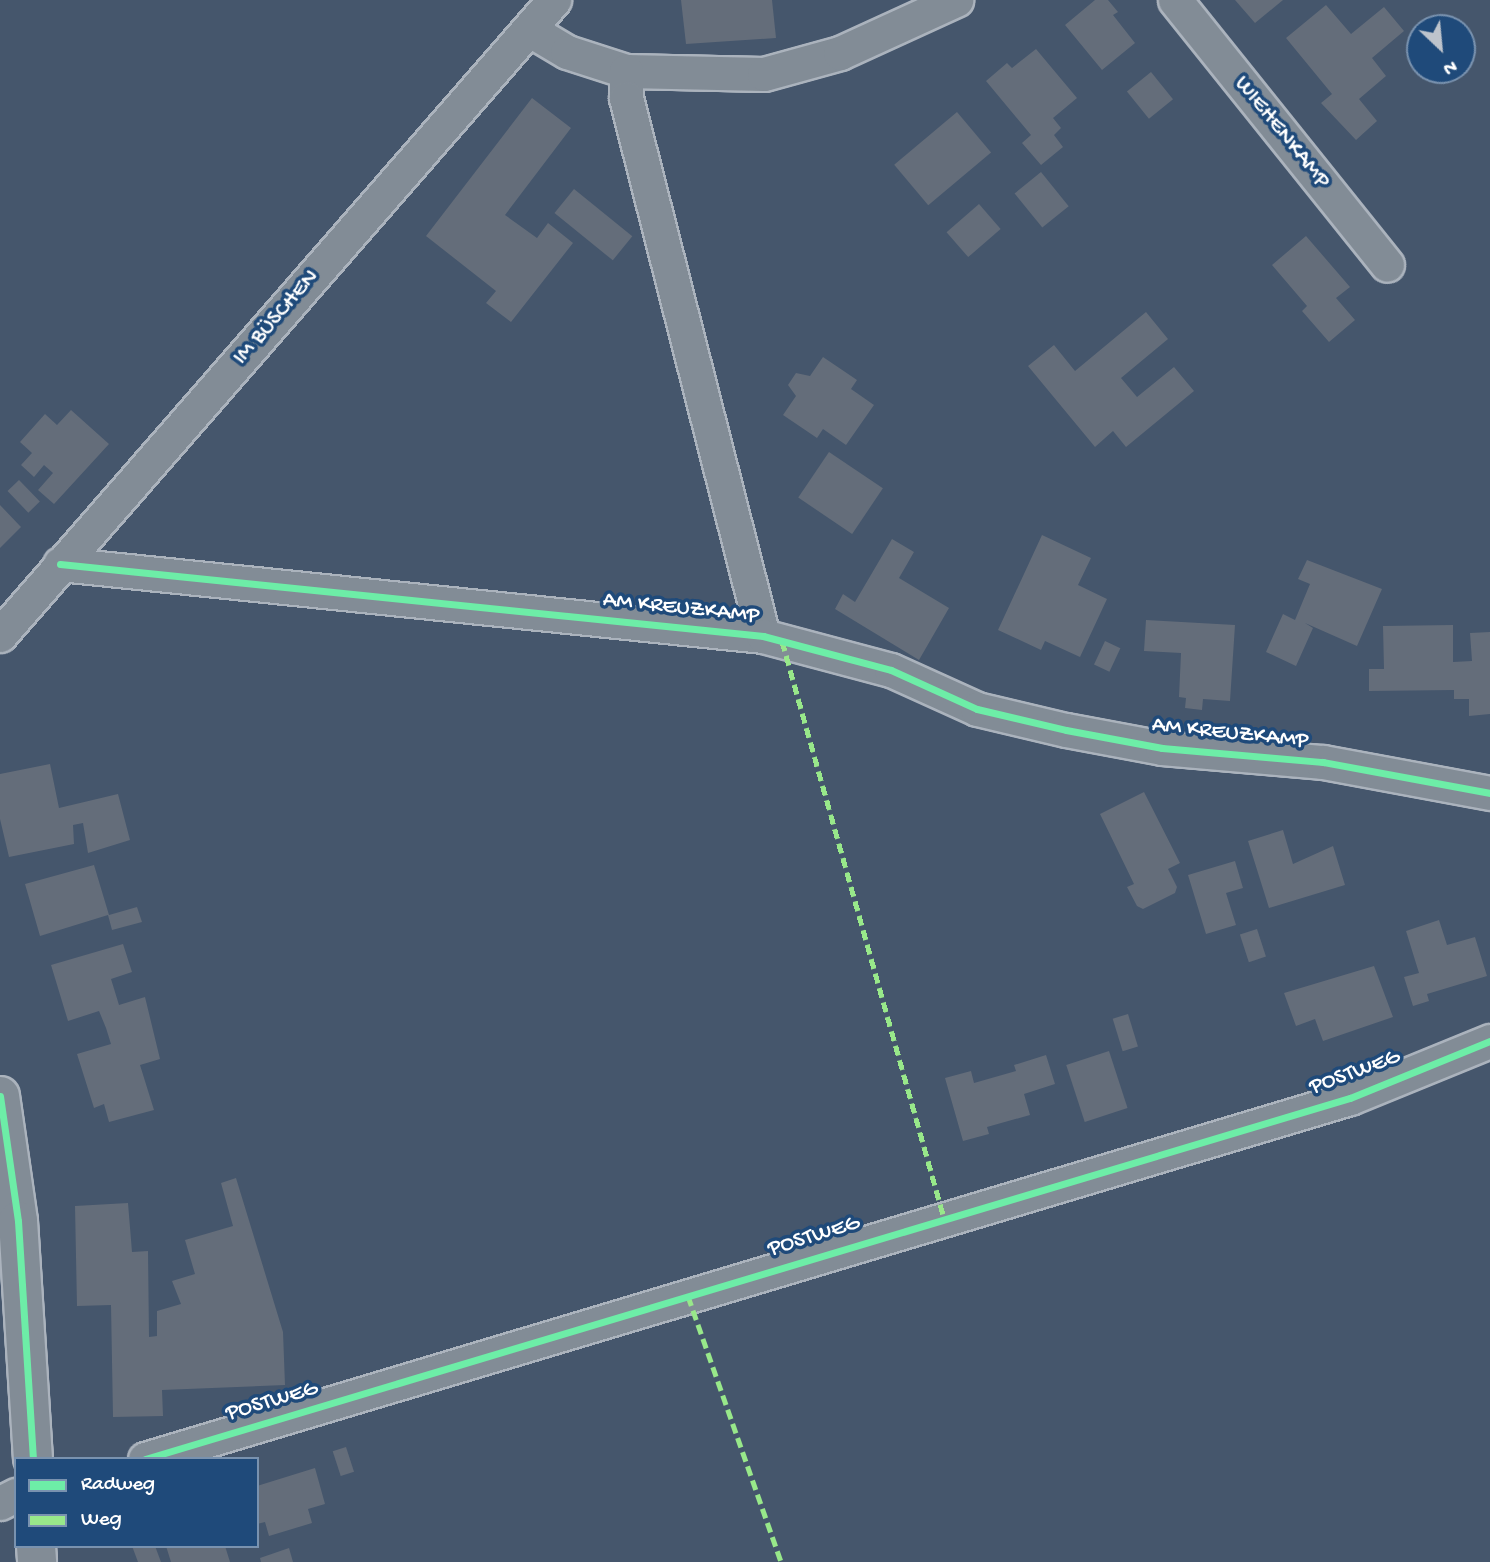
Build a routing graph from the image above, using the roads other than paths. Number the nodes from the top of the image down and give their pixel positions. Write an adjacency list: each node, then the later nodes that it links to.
1 (554, 0): 4 (street, IM BÜSCHEN)
2 (956, 0): 5 (street)
3 (1175, 0): 6 (street, WIEHENKAMP)
4 (530, 30): 5 (street); 7 (street, IM BÜSCHEN)
5 (626, 71): 9 (street, AM KREUZKAMP)
6 (1387, 265)
7 (60, 564): 8 (street, IM BÜSCHEN); 9 (street, AM KREUZKAMP)
8 (0, 635)
9 (763, 636): 10 (street, AM KREUZKAMP)
10 (1490, 793)
11 (1490, 1041): 14 (street, POSTWEG)
12 (0, 1096): 13 (street)
13 (33, 1457)
14 (152, 1457)

